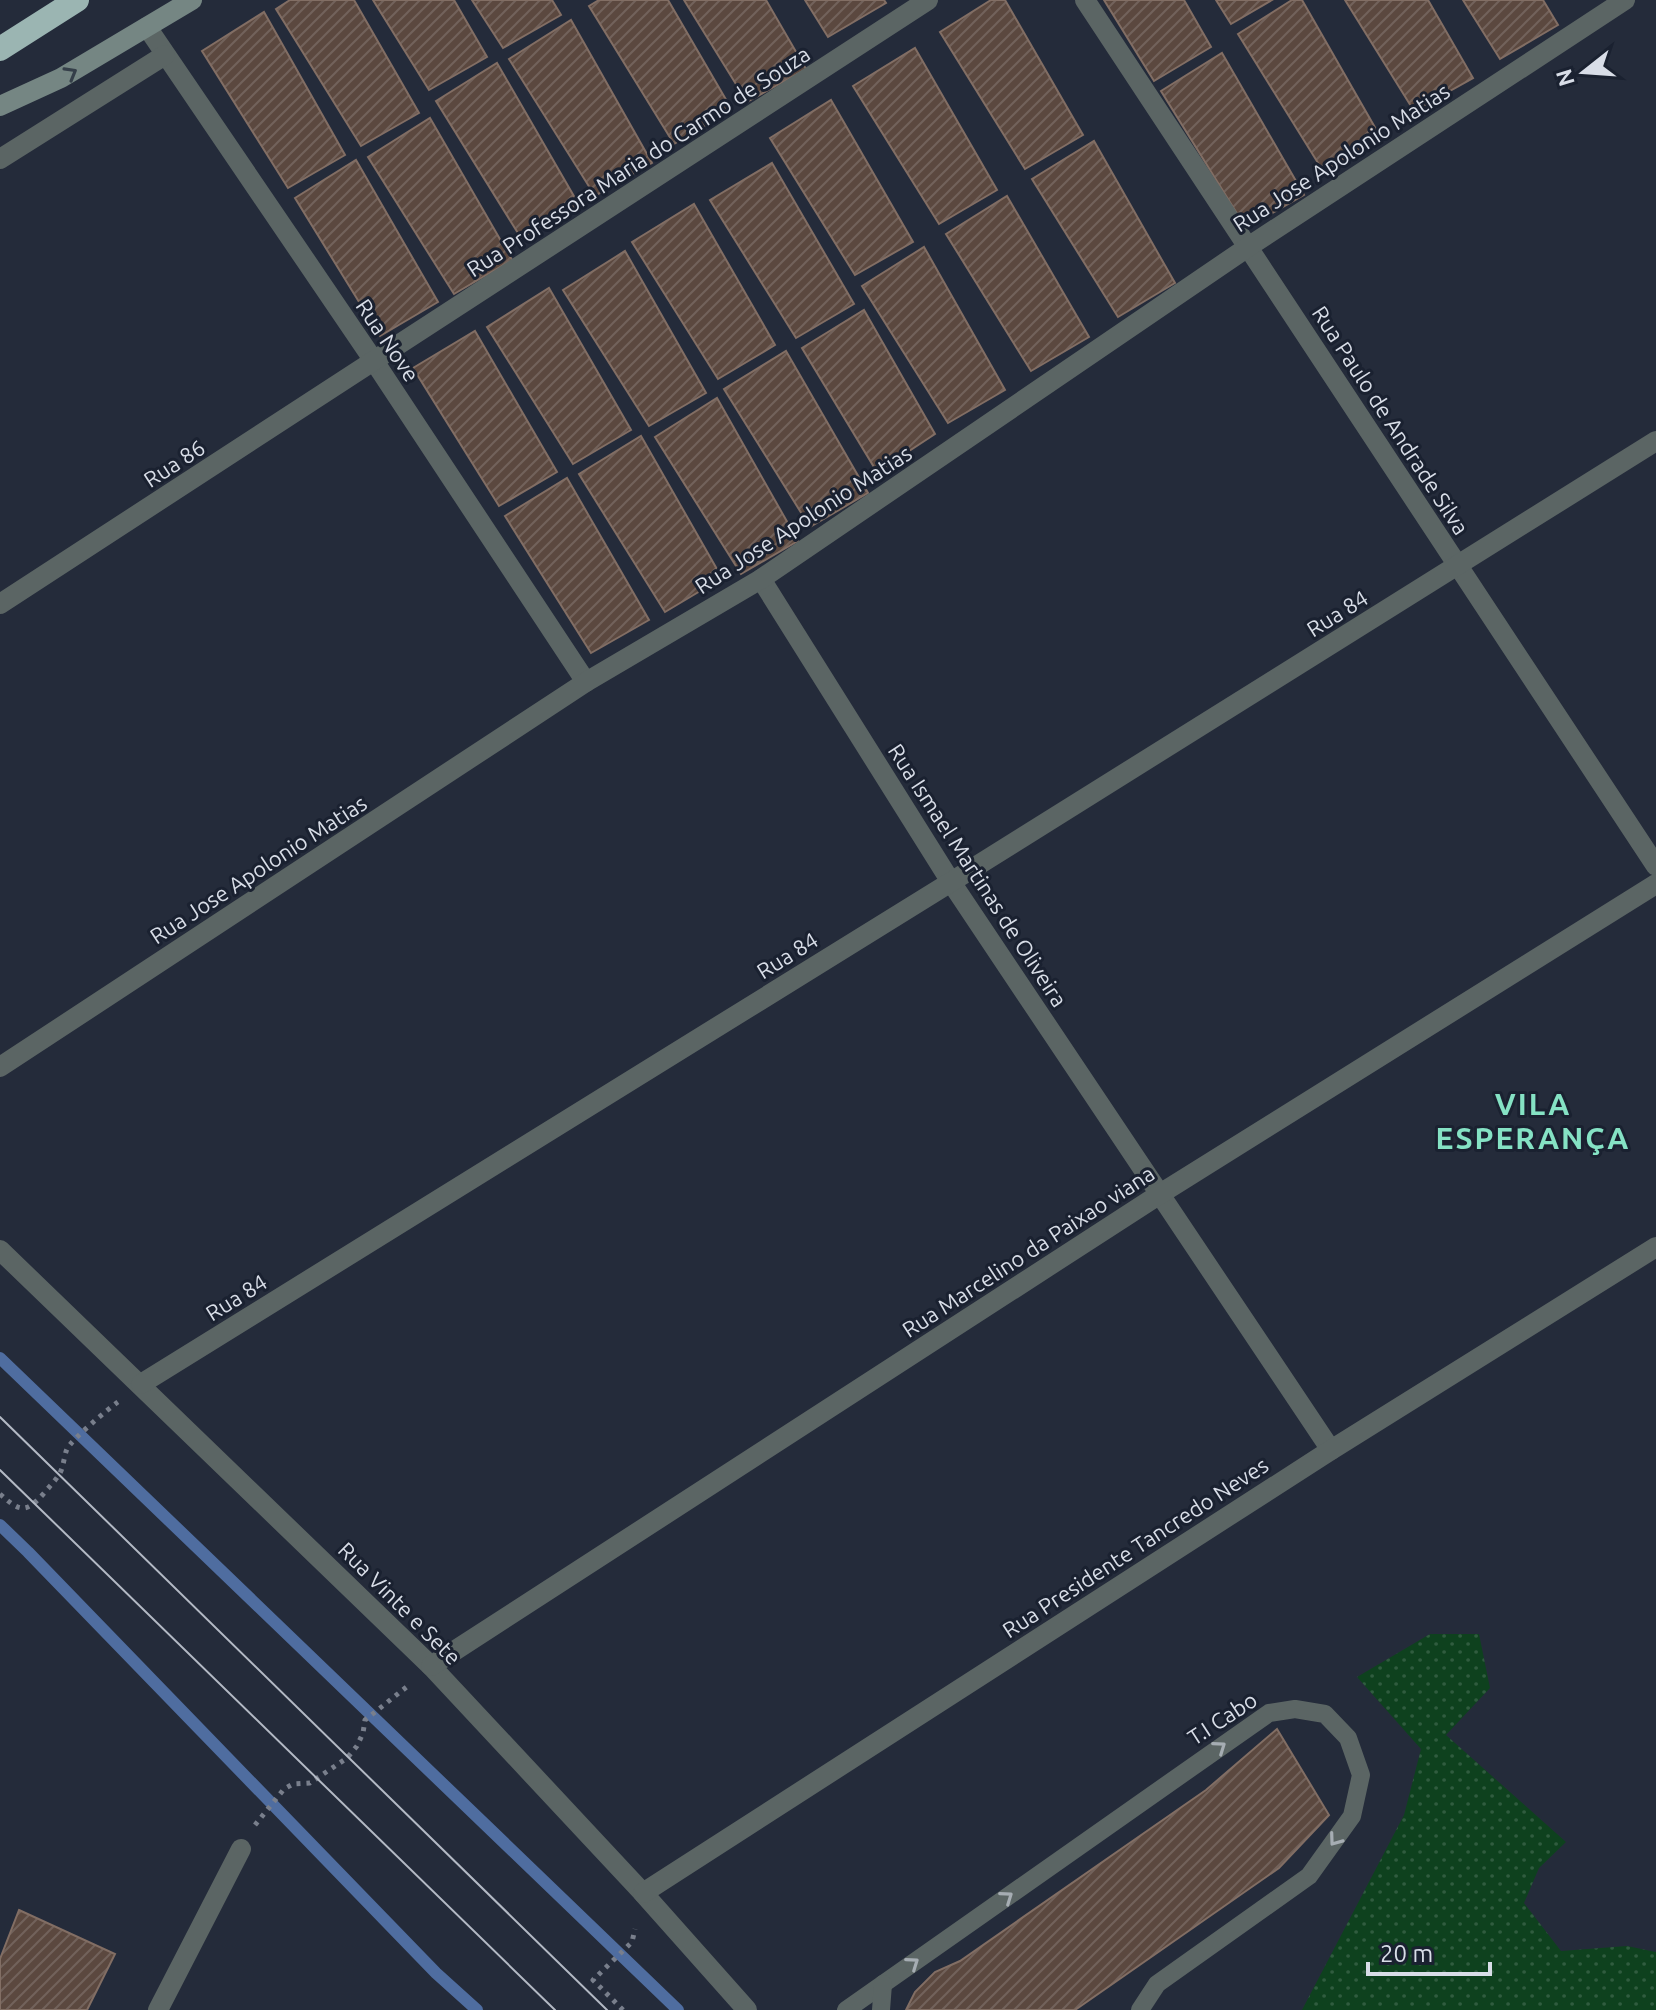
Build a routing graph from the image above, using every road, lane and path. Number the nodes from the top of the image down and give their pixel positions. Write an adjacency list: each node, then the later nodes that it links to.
1 (77, 0): 7 (highway)
2 (192, 0): 6 (main road)
3 (928, 0): 12 (street, Rua Professora Maria do Carmo de Souza)
4 (1085, 0): 11 (street, Rua Paulo de Andrade Silva)
5 (1625, 0): 11 (street, Rua Jose Apolonio Matias)
6 (147, 27): 8 (street, Rua Nove); 9 (main road, one-way to 6)
7 (0, 49)
8 (165, 55): 10 (street); 12 (street, Rua Nove)
9 (0, 106)
10 (0, 159)
11 (1248, 247): 14 (street, Rua Paulo de Andrade Silva); 15 (street, Rua Jose Apolonio Matias)
12 (374, 361): 16 (street, Rua 86); 17 (street, Rua Nove)
13 (1656, 441): 14 (street, Rua 84)
14 (1458, 566): 18 (street, Rua Paulo de Andrade Silva); 19 (street, Rua 84)
15 (761, 579): 17 (street, Rua Jose Apolonio Matias); 19 (street, Rua Ismael Martinas de Oliveira)
16 (0, 604)
17 (586, 682): 21 (street, Rua Jose Apolonio Matias)
18 (1656, 866)
19 (951, 882): 22 (street, Rua Ismael Martinas de Oliveira); 25 (street, Rua 84)
20 (1656, 884): 22 (street, Rua Marcelino da Paixao viana)
21 (0, 1067)
22 (1160, 1194): 27 (street, Rua Ismael Martinas de Oliveira); 29 (street, Rua Marcelino da Paixao viana)
23 (1656, 1247): 27 (street, Rua Presidente Tancredo Neves)
24 (0, 1250): 25 (street, Rua Vinte e Sete)
25 (141, 1384): 29 (street, Rua Vinte e Sete)
26 (100, 1416): 28 (path)
27 (1331, 1450): 33 (street, Rua Presidente Tancredo Neves)
28 (0, 1494)
29 (431, 1666): 33 (street, Rua Vinte e Sete)
30 (390, 1701): 31 (path)
31 (257, 1823)
32 (241, 1849): 36 (street)
33 (643, 1893): 38 (street, Rua Vinte e Sete)
34 (632, 1942): 37 (path)
35 (883, 1984): 39 (lane, T.I Cabo); 40 (lane); 41 (lane, T.I Cabo, one-way to 41)
36 (158, 2010)
37 (623, 2010)
38 (747, 2010)
39 (846, 2010)
40 (881, 2010)
41 (1140, 2010)

